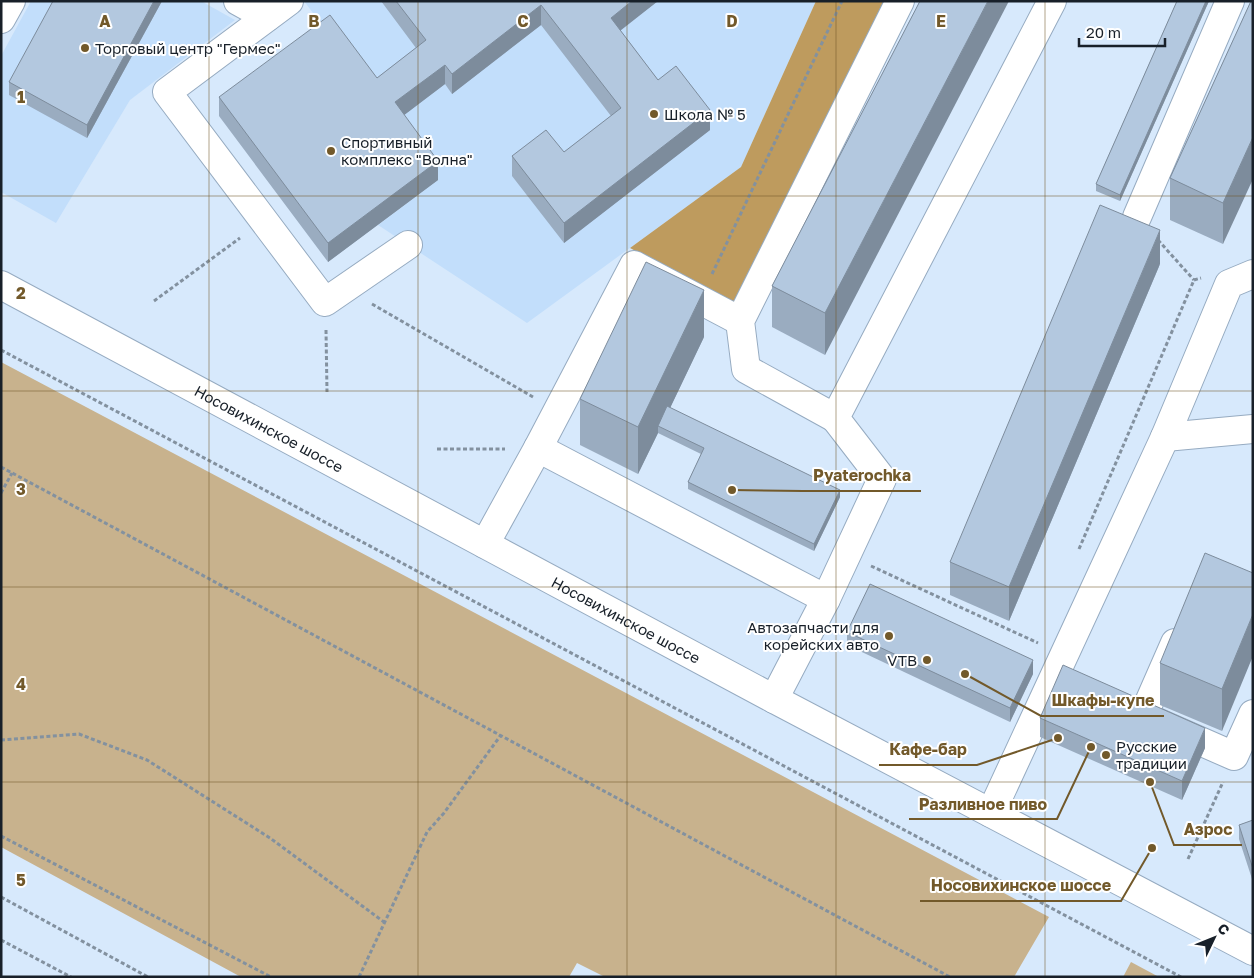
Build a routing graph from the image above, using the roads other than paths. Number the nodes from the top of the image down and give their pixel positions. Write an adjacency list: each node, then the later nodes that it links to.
1 (11, 1): 8 (main road)
2 (238, 1): 7 (main road)
3 (289, 1): 7 (main road)
4 (900, 1): 13 (main road)
5 (1052, 1): 14 (main road)
6 (1230, 1): 9 (main road)
7 (267, 17): 10 (main road)
8 (1, 19)
9 (1136, 217)
10 (408, 245)
11 (1253, 274): 16 (main road)
12 (1, 285): 18 (main road, Носовихинское шоссе)
13 (740, 321): 14 (main road); 17 (main road)
14 (835, 418): 19 (main road)
15 (1253, 429): 16 (main road)
16 (1165, 436): 23 (main road)
17 (538, 448): 18 (main road); 19 (main road)
18 (485, 544): 21 (main road, Носовихинское шоссе)
19 (826, 599): 21 (main road)
20 (1185, 619): 22 (main road)
21 (774, 699): 23 (main road, Носовихинское шоссе)
22 (1253, 714)
23 (991, 813): 24 (main road, Носовихинское шоссе)
24 (1253, 951)

